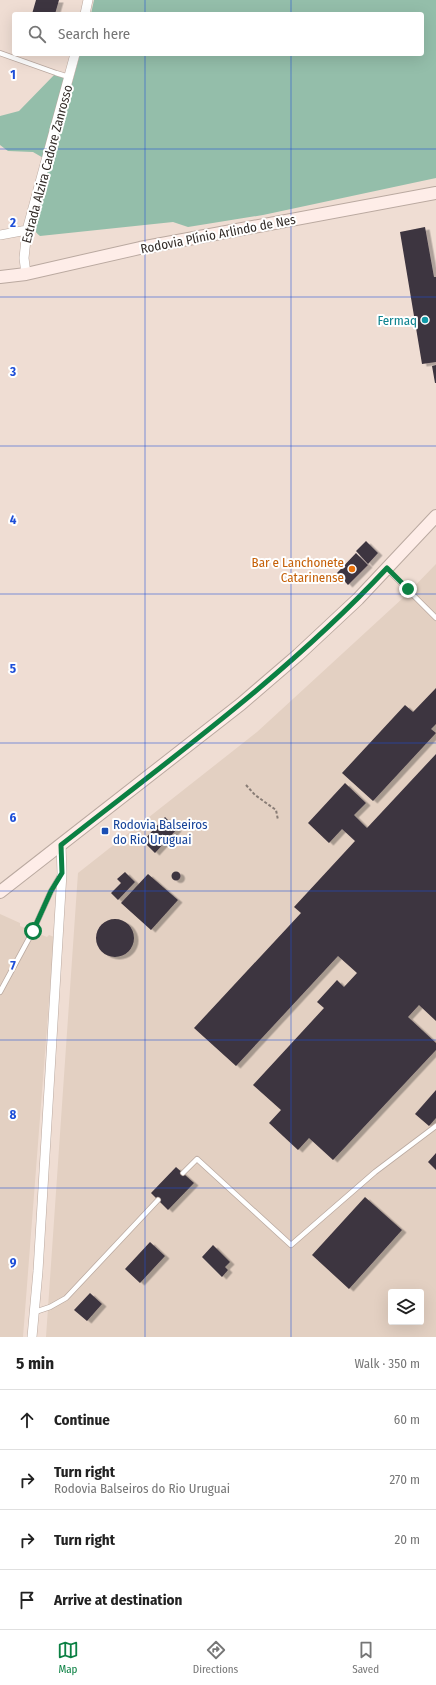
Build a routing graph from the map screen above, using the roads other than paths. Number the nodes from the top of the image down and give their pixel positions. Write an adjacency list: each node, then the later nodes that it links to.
1 (88, 0): 2 (street)
2 (85, 12)
3 (0, 53): 5 (lane)
4 (74, 56): 5 (street, Estrada Alzira Cadore Zanrosso)
5 (69, 76): 9 (street, Estrada Alzira Cadore Zanrosso)
6 (436, 192): 7 (main road, Rodovia Plínio Arlindo de Nes)
7 (405, 198): 8 (main road); 11 (main road, Rodovia Plínio Arlindo de Nes)
8 (436, 202)
9 (27, 230): 10 (street); 11 (street, Estrada Alzira Cadore Zanrosso)
10 (0, 235)
11 (26, 274): 12 (main road, Rodovia Plínio Arlindo de Nes)
12 (0, 277)
13 (436, 516): 14 (main road)
14 (387, 568): 15 (lane); 16 (main road)
15 (436, 618)
16 (61, 845): 17 (street); 18 (main road)
17 (62, 873): 19 (lane); 23 (street)
18 (0, 892)
19 (0, 992)
20 (436, 1126): 21 (lane)
21 (184, 1173)
22 (158, 1200): 23 (lane)
23 (35, 1312): 24 (street)
24 (32, 1337)

